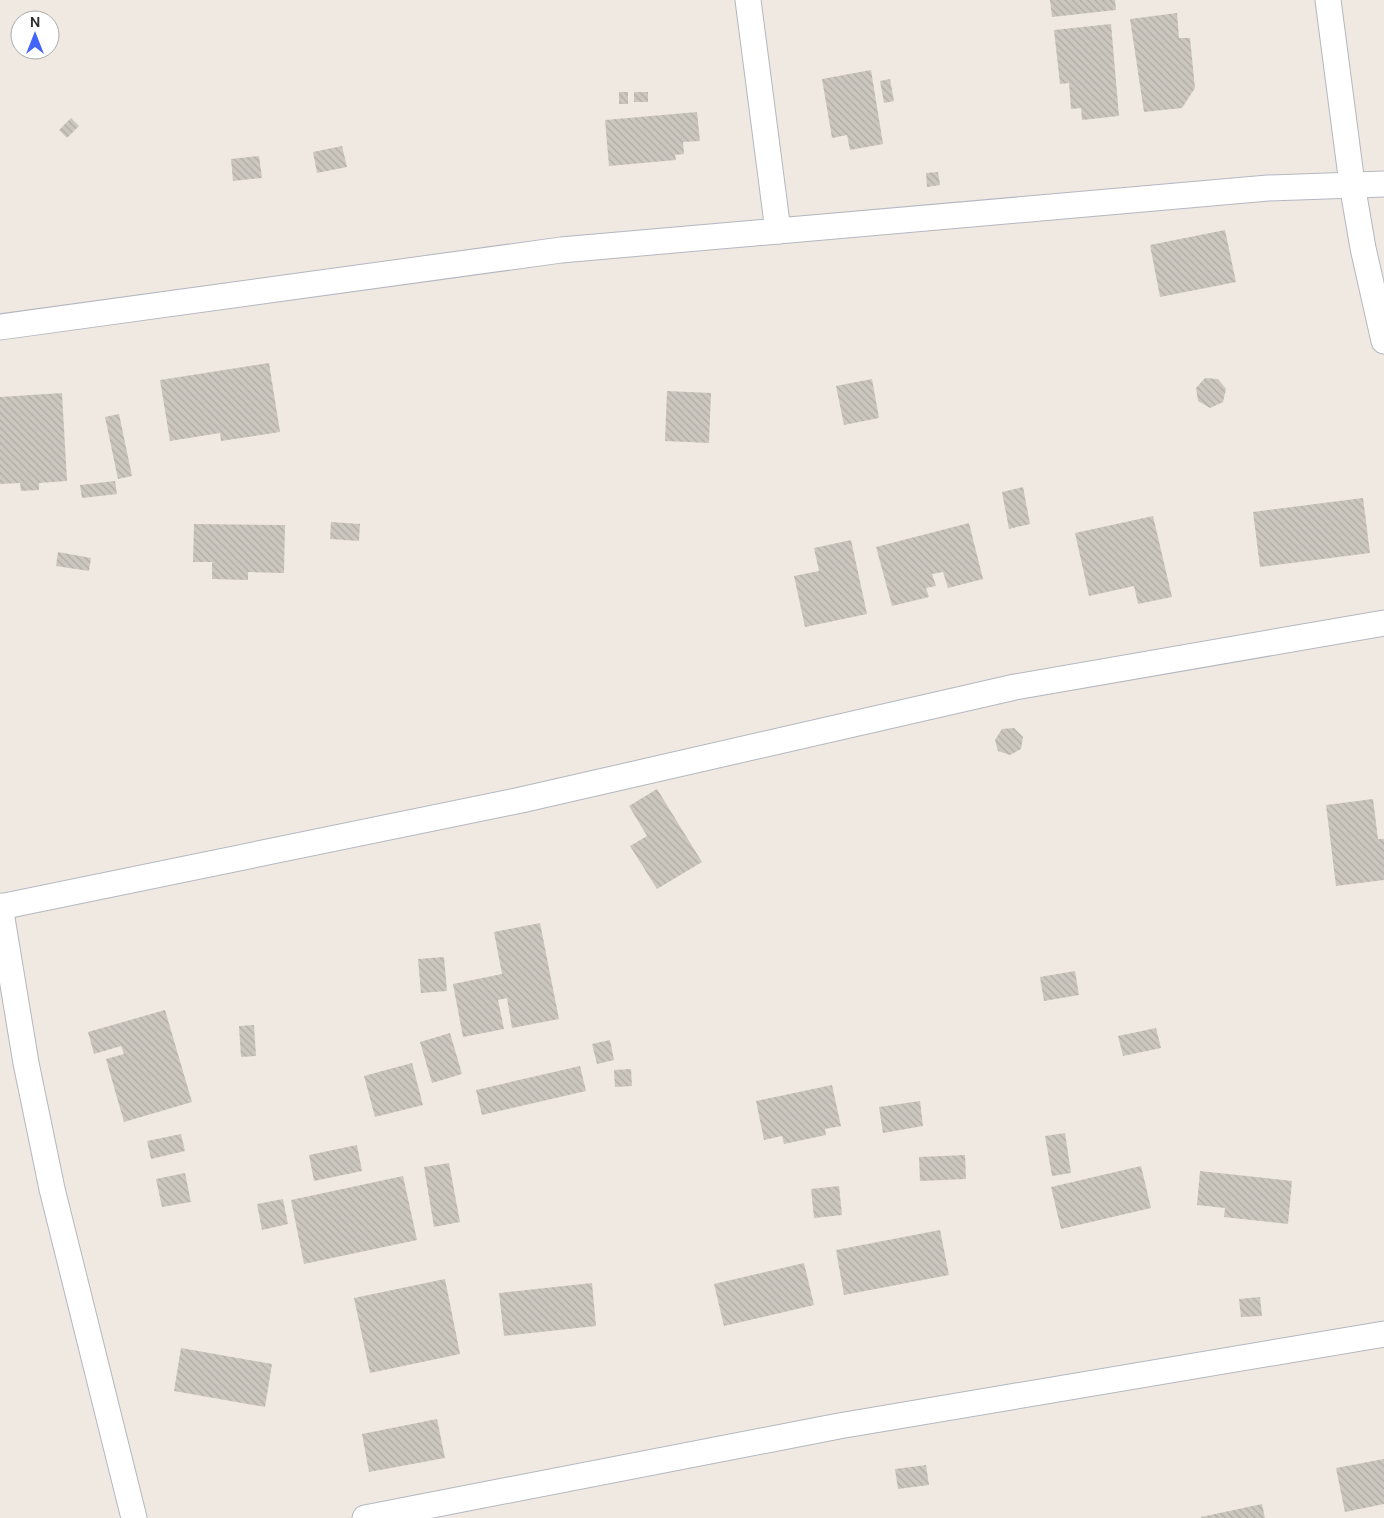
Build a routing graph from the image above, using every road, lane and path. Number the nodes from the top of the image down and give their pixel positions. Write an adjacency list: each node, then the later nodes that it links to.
1 (748, 0): 5 (street)
2 (1328, 0): 3 (street)
3 (1352, 184): 4 (street); 5 (street); 7 (street)
4 (1384, 184)
5 (778, 231): 6 (street)
6 (0, 327)
7 (1384, 341)
8 (1384, 623): 9 (street)
9 (0, 906): 11 (street)
10 (1384, 1334): 12 (street)
11 (134, 1518)
12 (365, 1518)

